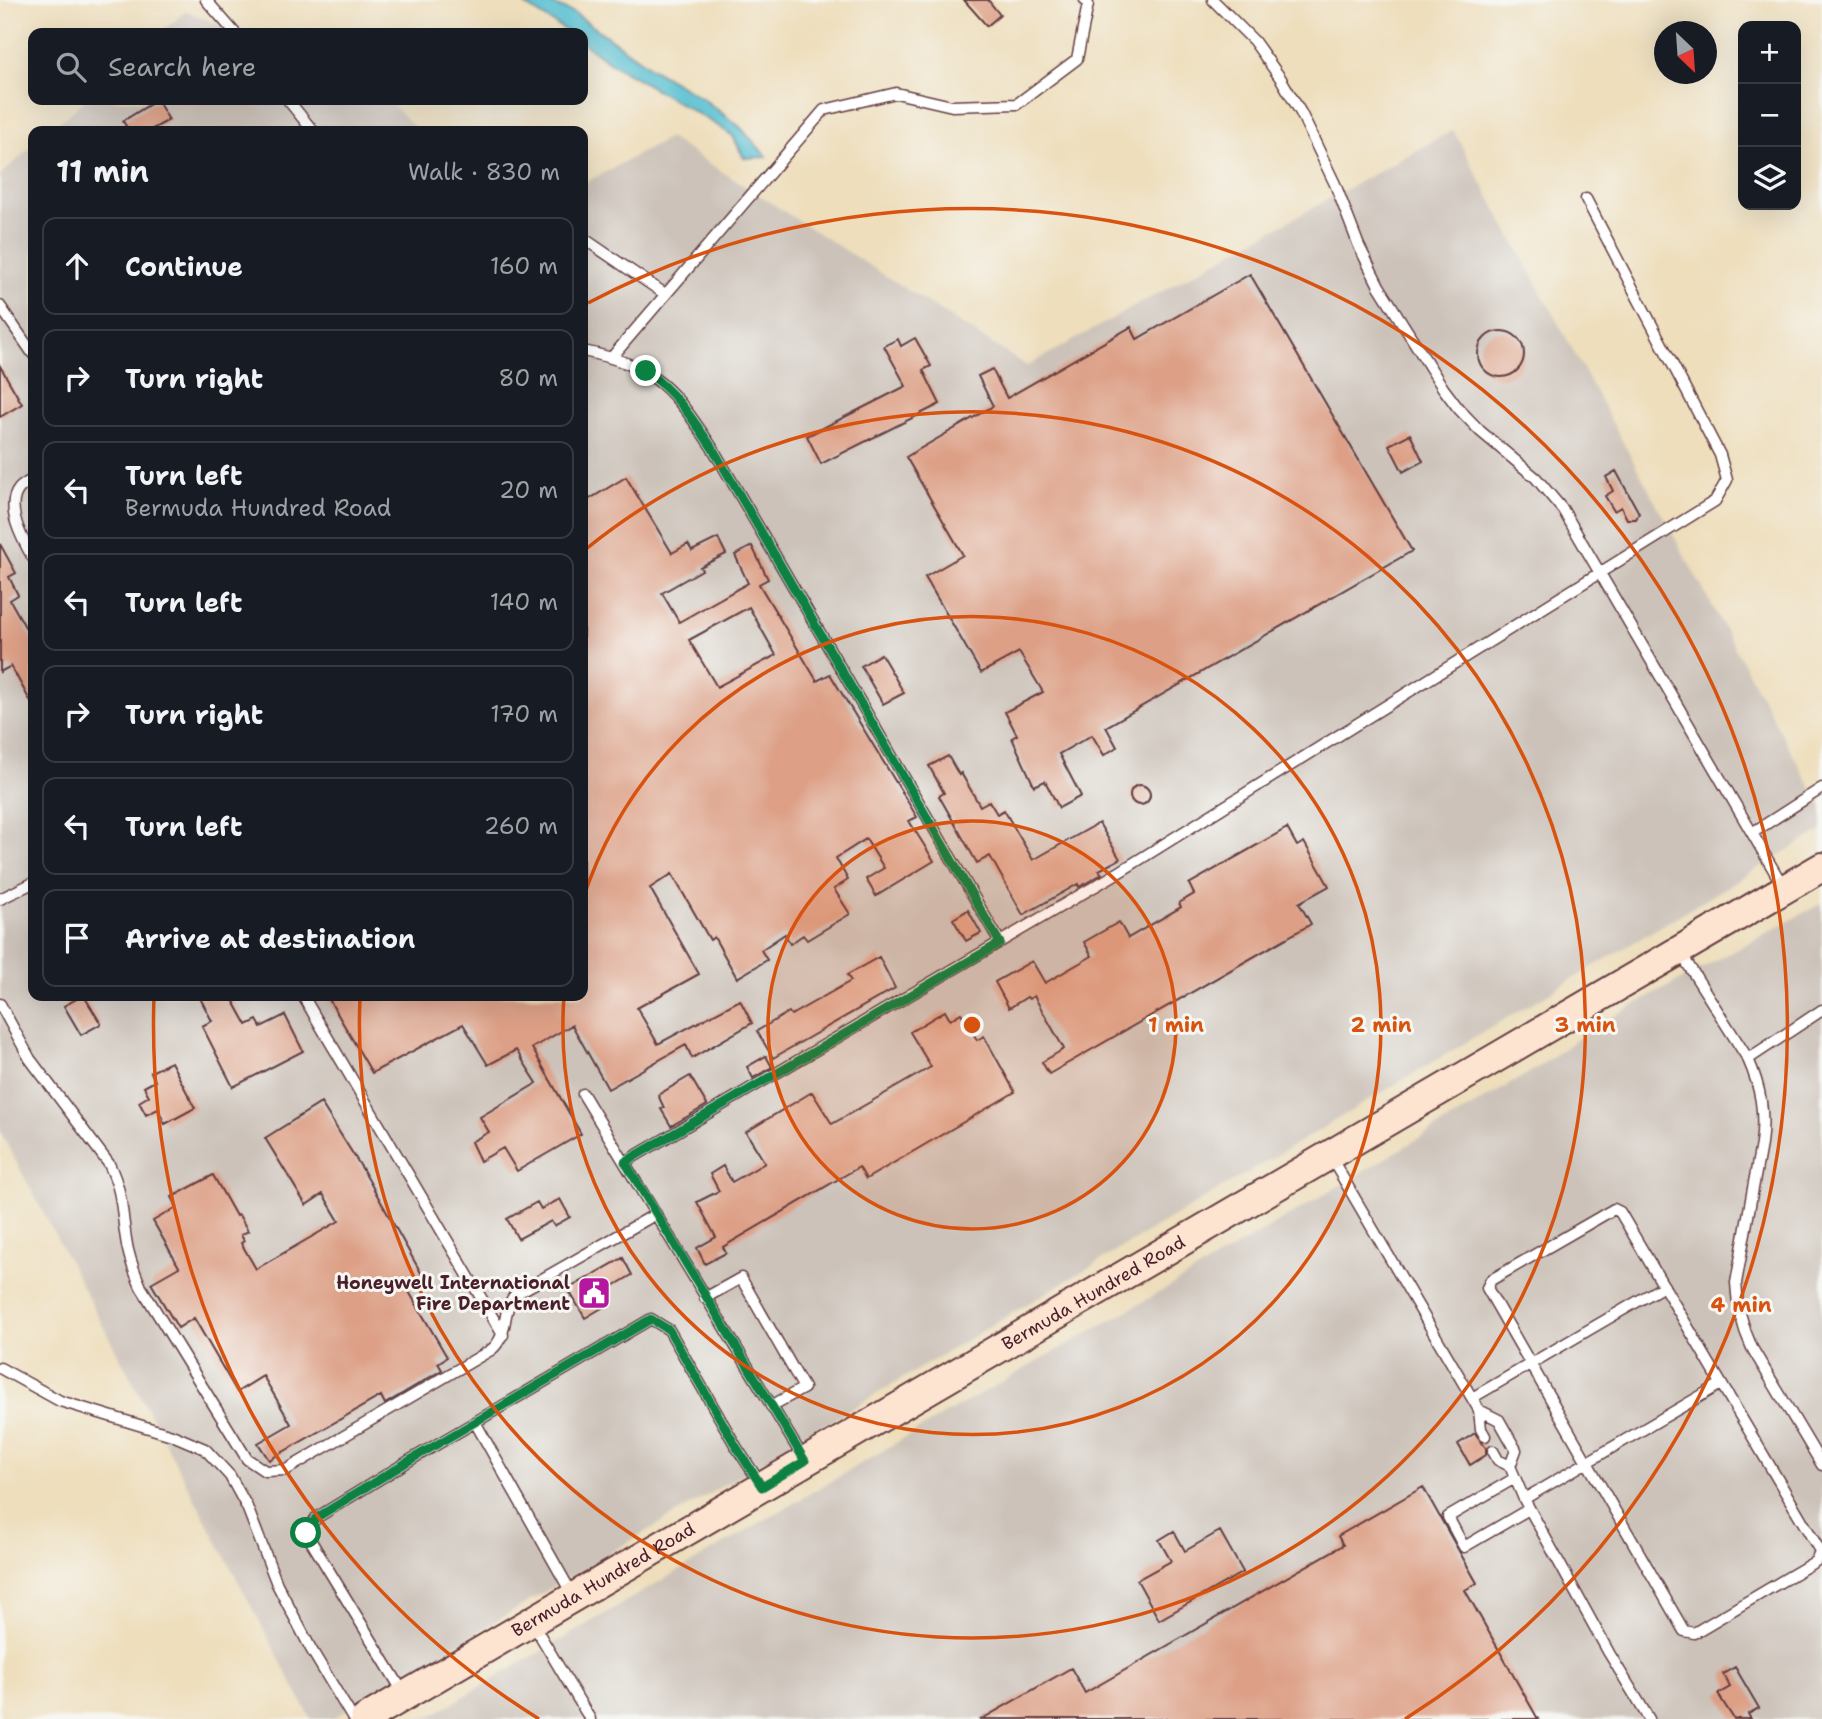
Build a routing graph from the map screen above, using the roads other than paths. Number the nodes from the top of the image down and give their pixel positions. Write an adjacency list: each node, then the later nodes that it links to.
1 (206, 0): 4 (lane)
2 (1085, 0): 9 (lane)
3 (1213, 0): 16 (lane)
4 (231, 28)
5 (292, 105): 6 (lane)
6 (309, 126)
7 (1586, 198): 16 (lane)
8 (588, 241): 9 (lane)
9 (665, 294): 13 (lane)
10 (0, 306): 11 (lane)
11 (28, 347)
12 (588, 352): 13 (lane)
13 (612, 357): 23 (lane)
14 (28, 482): 15 (lane)
15 (28, 550)
16 (1600, 573): 18 (lane); 23 (lane)
17 (1822, 788): 18 (lane)
18 (1752, 833): 21 (lane)
19 (1822, 867): 21 (street, Bermuda Hundred Road)
20 (28, 885): 22 (lane)
21 (1785, 889): 24 (street, Bermuda Hundred Road)
22 (0, 899)
23 (1000, 943): 31 (lane)
24 (1679, 951): 28 (lane); 30 (street, Bermuda Hundred Road)
25 (306, 1001): 35 (lane)
26 (0, 1004): 35 (lane)
27 (1822, 1010): 28 (lane)
28 (1748, 1059): 47 (lane)
29 (583, 1094): 31 (lane)
30 (1329, 1156): 39 (lane); 45 (street, Bermuda Hundred Road)
31 (625, 1162): 32 (lane)
32 (656, 1214): 34 (lane); 35 (lane)
33 (1664, 1286): 36 (lane); 36 (lane); 38 (lane)
34 (705, 1298): 40 (lane); 40 (lane)
35 (502, 1335)
36 (1531, 1364): 39 (lane); 46 (lane)
37 (0, 1368): 55 (lane)
38 (1721, 1384): 46 (lane); 46 (lane)
39 (1472, 1398): 41 (lane)
40 (771, 1406): 45 (lane)
41 (1479, 1410): 43 (lane); 48 (lane)
42 (475, 1422): 50 (lane); 52 (lane); 54 (lane)
43 (1485, 1436)
44 (1493, 1451): 48 (lane)
45 (805, 1461): 50 (street, Bermuda Hundred Road)
46 (1588, 1462): 51 (lane)
47 (1822, 1465)
48 (1510, 1466): 49 (lane)
49 (1515, 1478): 51 (lane); 51 (lane)
50 (762, 1487): 52 (street, Bermuda Hundred Road)
51 (1527, 1504): 58 (lane)
52 (574, 1597): 53 (street, Bermuda Hundred Road)
53 (532, 1622): 54 (street, Bermuda Hundred Road); 57 (lane)
54 (405, 1696): 56 (street, Bermuda Hundred Road)
55 (353, 1719)
56 (365, 1719)
57 (590, 1719)
58 (1649, 1719)

